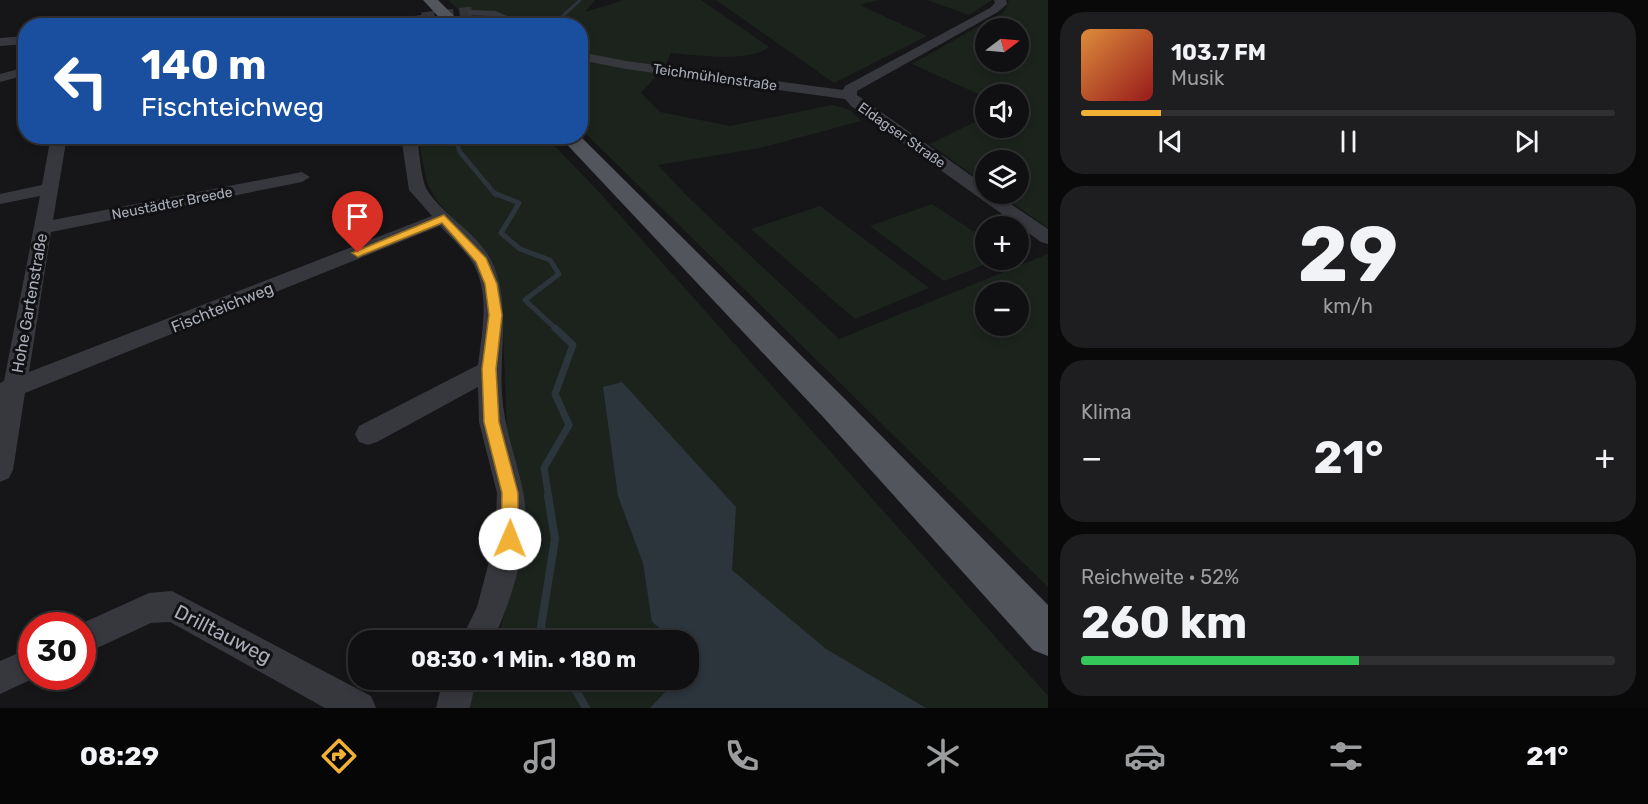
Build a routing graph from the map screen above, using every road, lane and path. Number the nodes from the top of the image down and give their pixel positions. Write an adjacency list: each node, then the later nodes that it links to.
1 (430, 0): 4 (main road)
2 (1000, 0): 11 (street, Eldagser Straße)
3 (472, 14): 5 (street)
4 (448, 18)
5 (504, 18)
6 (18, 41): 7 (street)
7 (0, 42)
8 (588, 58): 11 (street, Teichmühlenstraße)
9 (18, 73): 10 (street)
10 (0, 78)
11 (850, 95): 20 (street, Eldagser Straße)
12 (57, 144): 16 (street, Hohe Gartenstraße)
13 (410, 144): 18 (street)
14 (577, 144): 27 (main road)
15 (302, 177): 19 (street, Neustädter Breede)
16 (48, 189): 17 (street); 19 (street, Hohe Gartenstraße)
17 (0, 199)
18 (444, 218): 21 (street); 22 (street, Fischteichweg)
19 (42, 228): 22 (street, Hohe Gartenstraße)
20 (1048, 238)
21 (489, 369): 23 (street); 25 (street)
22 (7, 391): 24 (street, Hohe Gartenstraße)
23 (368, 434)
24 (0, 470)
25 (481, 630)
26 (96, 633): 31 (street, Drilltauweg)
27 (1048, 635)
28 (18, 670): 29 (street)
29 (0, 678)
30 (458, 690): 32 (street)
31 (359, 708)
32 (453, 708)

